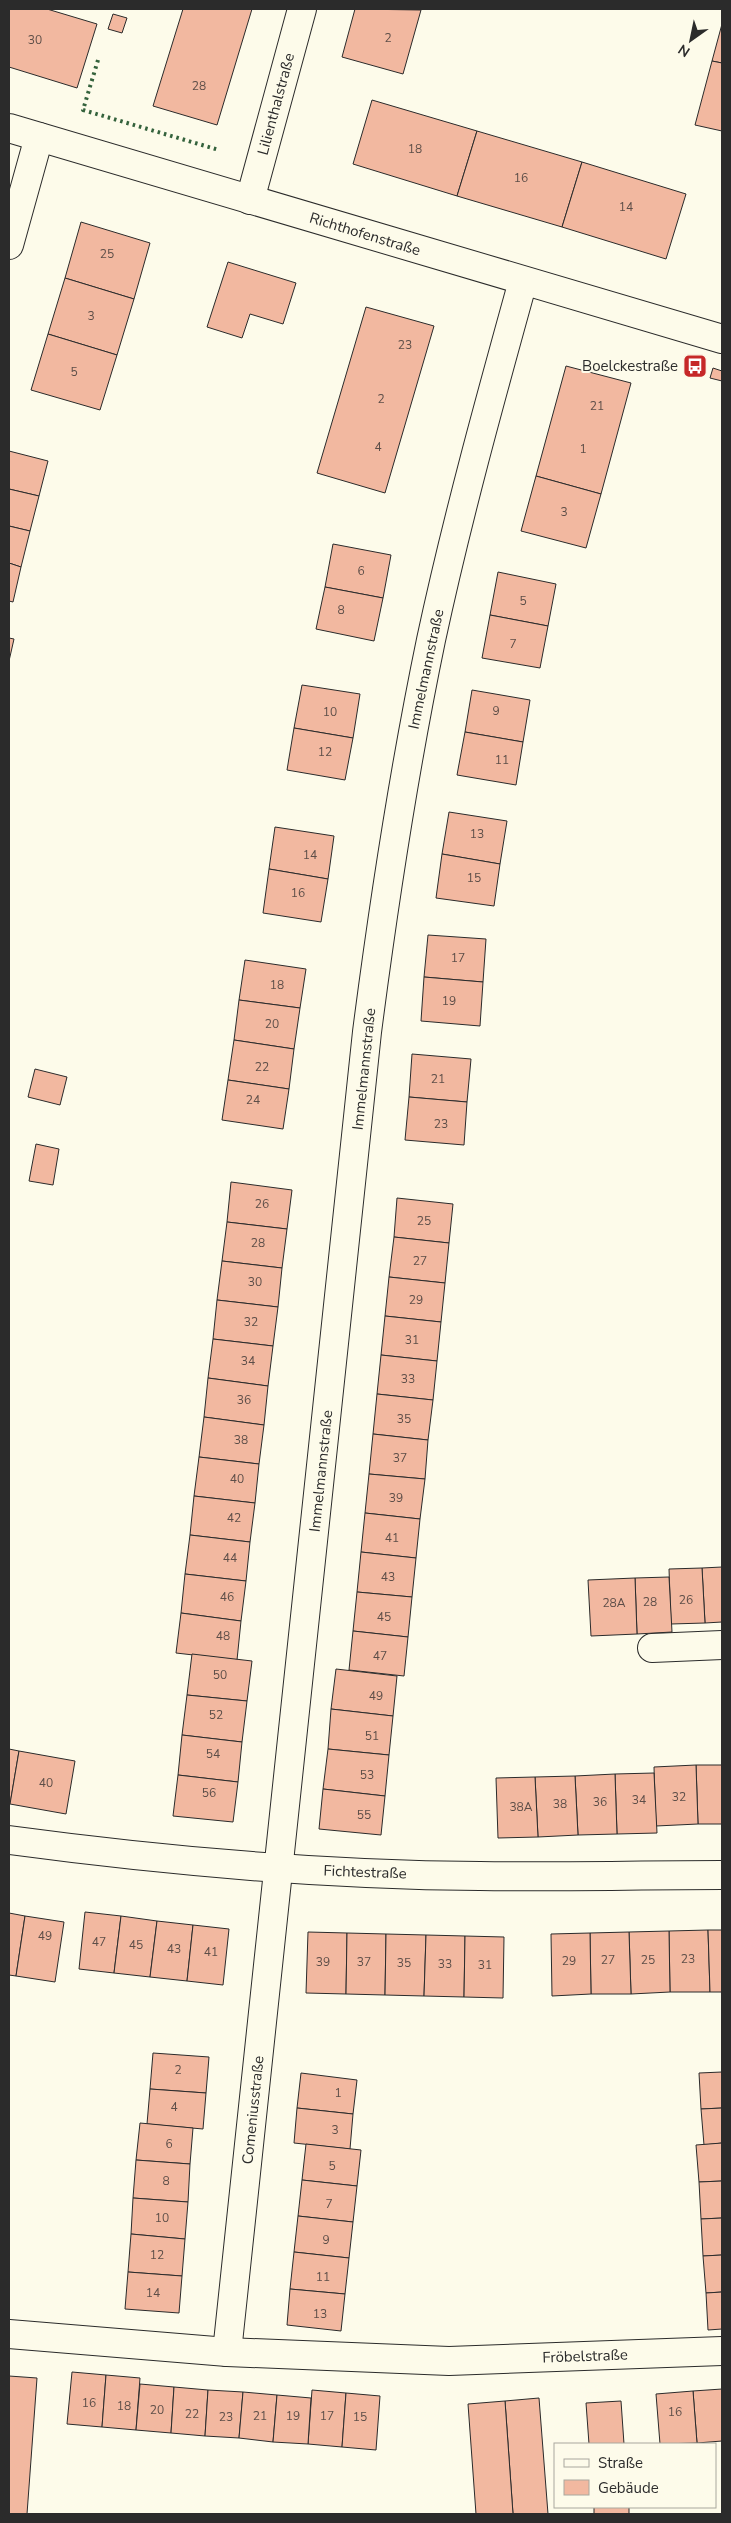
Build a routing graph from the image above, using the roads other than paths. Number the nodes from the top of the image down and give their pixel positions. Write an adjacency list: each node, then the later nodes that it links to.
1 (302, 9): 4 (street, Lilienthalstraße)
2 (9, 128): 3 (street, Richthofenstraße)
3 (40, 137): 4 (street, Richthofenstraße); 5 (street)
4 (250, 200): 6 (street, Richthofenstraße)
5 (9, 244)
6 (523, 282): 7 (street, Richthofenstraße); 11 (street, Immelmannstraße)
7 (722, 339)
8 (722, 1645): 9 (street)
9 (652, 1648)
10 (9, 1840): 11 (street, Fichtestraße)
11 (278, 1868): 12 (street, Fichtestraße); 15 (street, Comeniusstraße)
12 (722, 1875)
13 (9, 2334): 15 (street)
14 (722, 2351): 15 (street, Fröbelstraße)
15 (227, 2352)

